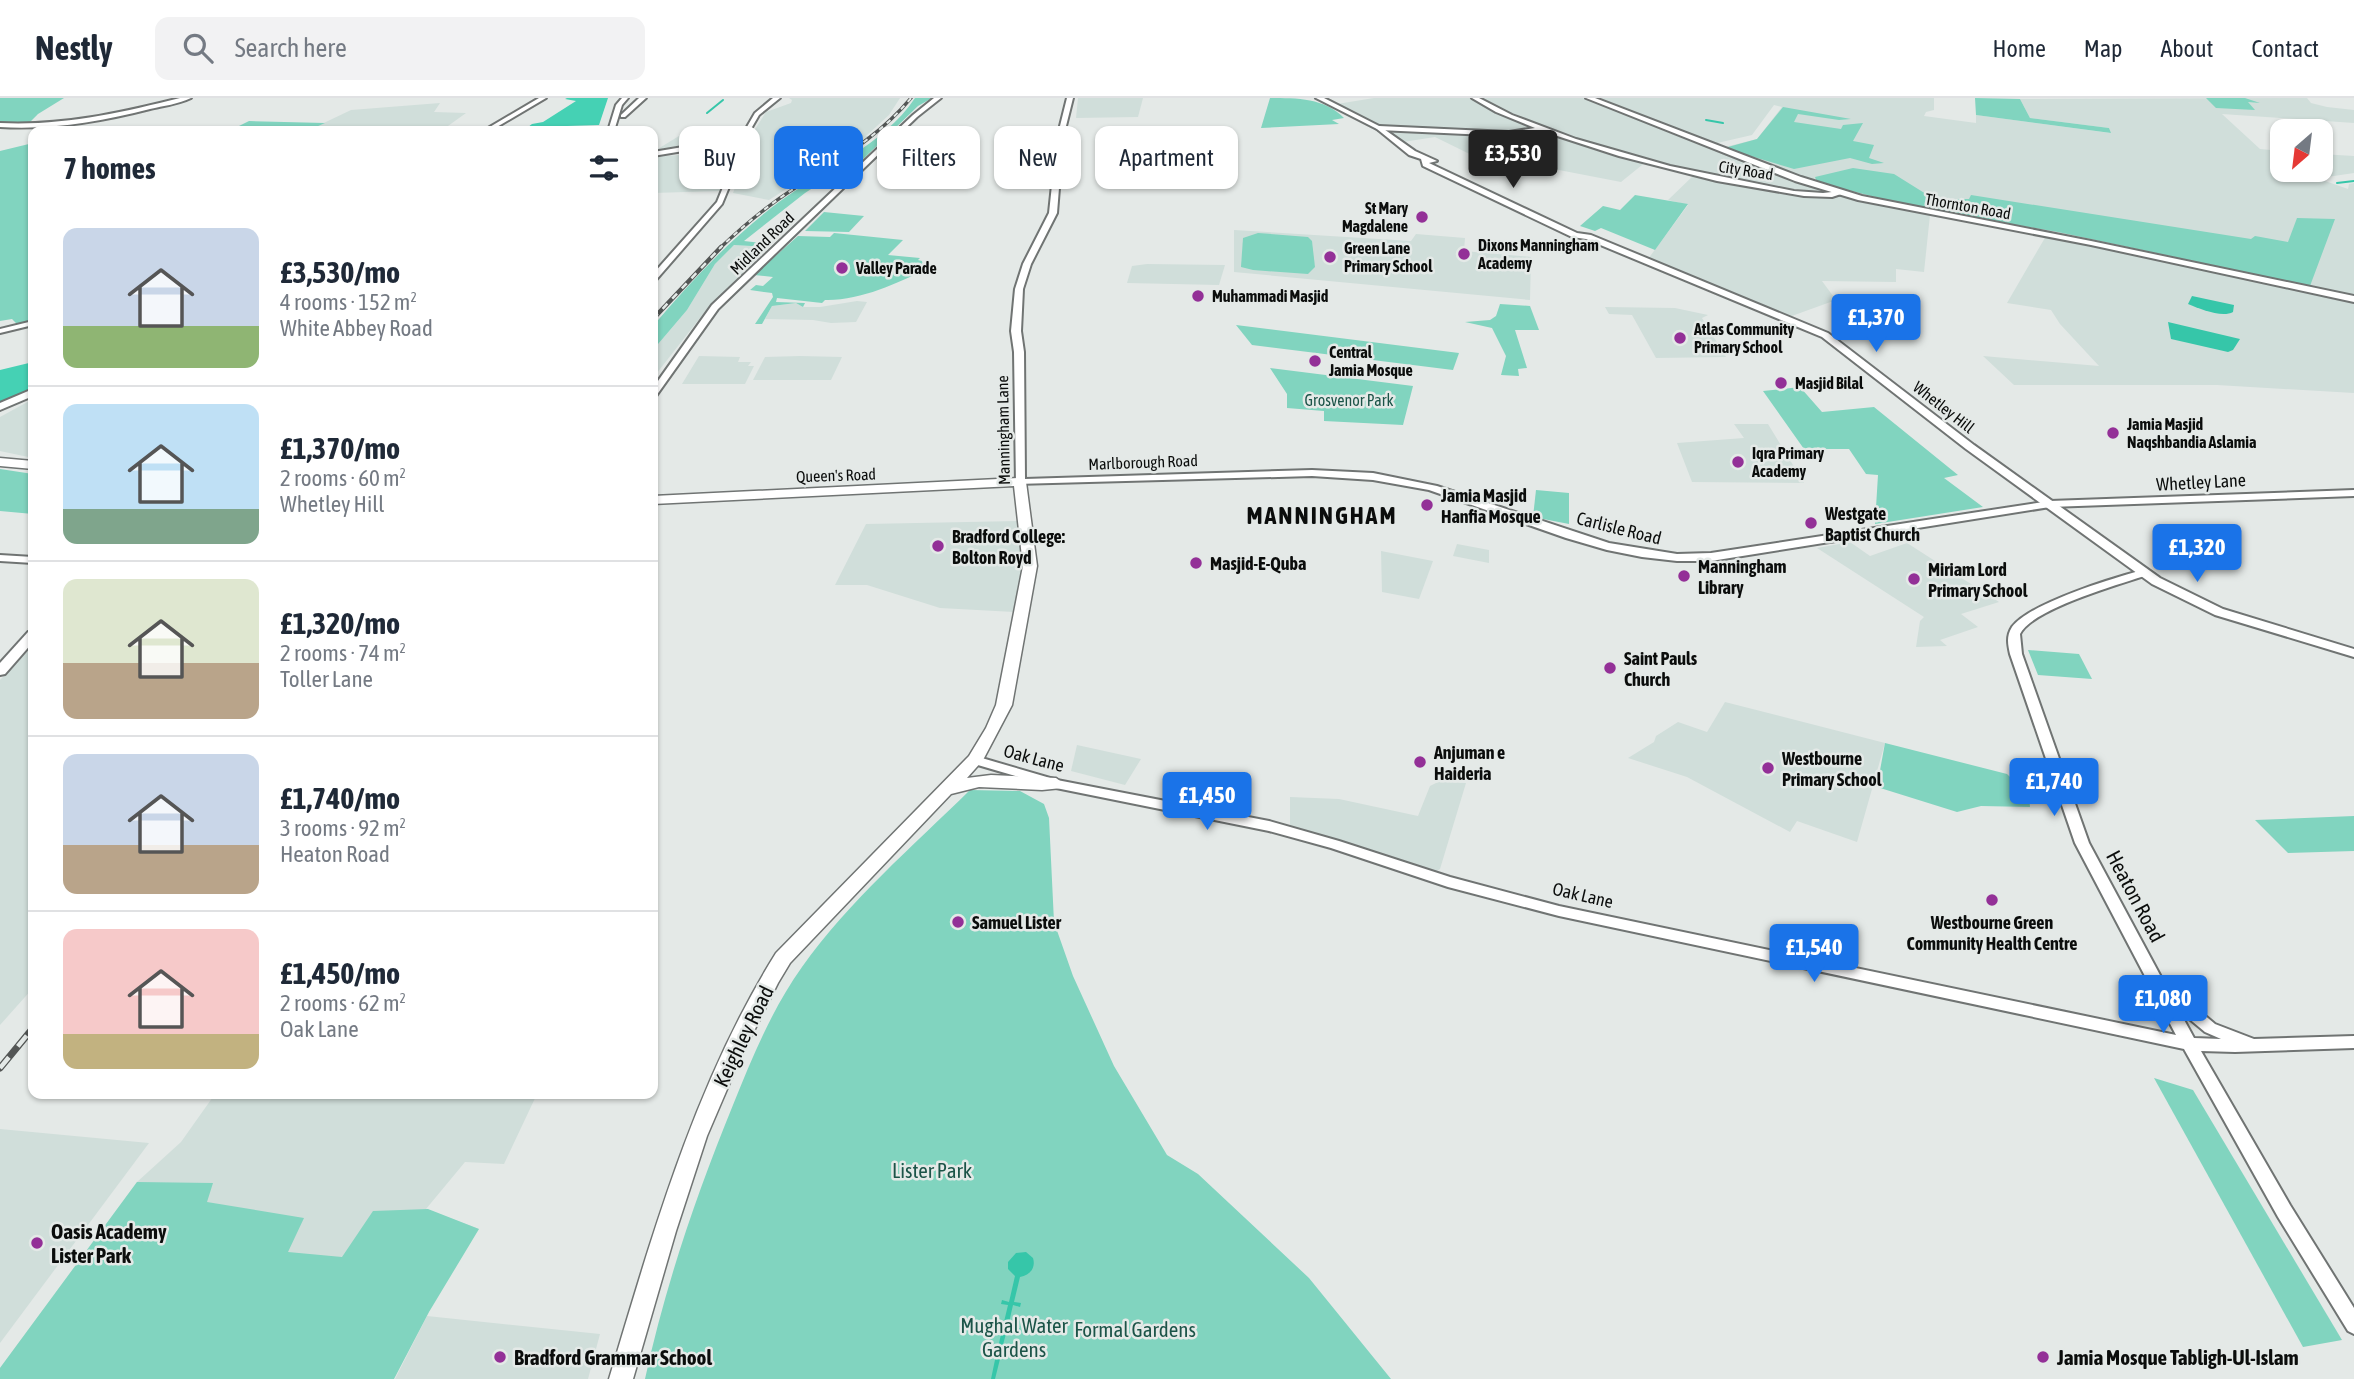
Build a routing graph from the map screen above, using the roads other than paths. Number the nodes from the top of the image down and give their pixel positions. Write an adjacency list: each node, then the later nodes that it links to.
1 (188, 98): 14 (main road)
2 (543, 98): 15 (street)
3 (613, 98): 16 (main road)
4 (627, 98): 12 (main road); 17 (main road)
5 (643, 98): 12 (main road)
6 (777, 98): 19 (street)
7 (938, 98): 31 (street, Midland Road)
8 (1070, 98): 37 (main road, Manningham Lane)
9 (1319, 98): 21 (main road, Whetley Hill)
10 (1475, 98): 22 (street, City Road)
11 (1589, 98): 26 (main road, Thornton Road)
12 (623, 116): 18 (main road)
13 (0, 125): 20 (main road)
14 (45, 126)
15 (495, 126)
16 (605, 126)
17 (613, 126)
18 (621, 126)
19 (750, 126)
20 (28, 127)
21 (1379, 128): 22 (street); 40 (main road, Whetley Hill)
22 (1542, 129): 26 (street, City Road)
23 (679, 150): 24 (street)
24 (658, 153)
25 (726, 189): 27 (street)
26 (1840, 193): 28 (main road, Thornton Road)
27 (658, 272)
28 (2354, 299)
29 (28, 324): 30 (street)
30 (0, 331)
31 (658, 387)
32 (28, 394): 33 (main road)
33 (0, 407)
34 (0, 462): 35 (highway)
35 (28, 465)
36 (1268, 475): 37 (main road, Marlborough Road); 40 (main road, Carlisle Road)
37 (1020, 482): 39 (highway, Queen's Road); 48 (highway, Manningham Lane)
38 (2354, 493): 40 (main road, Whetley Lane)
39 (658, 500)
40 (2050, 504): 43 (main road, Whetley Hill)
41 (0, 558): 42 (street)
42 (28, 561)
43 (2143, 573): 45 (street); 46 (main road, Whetley Hill)
44 (28, 640): 47 (main road)
45 (2016, 654): 51 (street, Heaton Road)
46 (2353, 654)
47 (0, 671)
48 (975, 760): 49 (street, Oak Lane); 50 (highway, Keighley Road)
49 (1056, 784): 50 (highway); 53 (street, Oak Lane)
50 (944, 792): 56 (highway, Keighley Road)
51 (2170, 1008): 53 (street, Heaton Road); 54 (street)
52 (2354, 1042): 54 (street, Oak Lane)
53 (2189, 1044): 54 (street, Oak Lane); 55 (street, Heaton Road)
54 (2256, 1045)
55 (2354, 1325)
56 (621, 1379)

